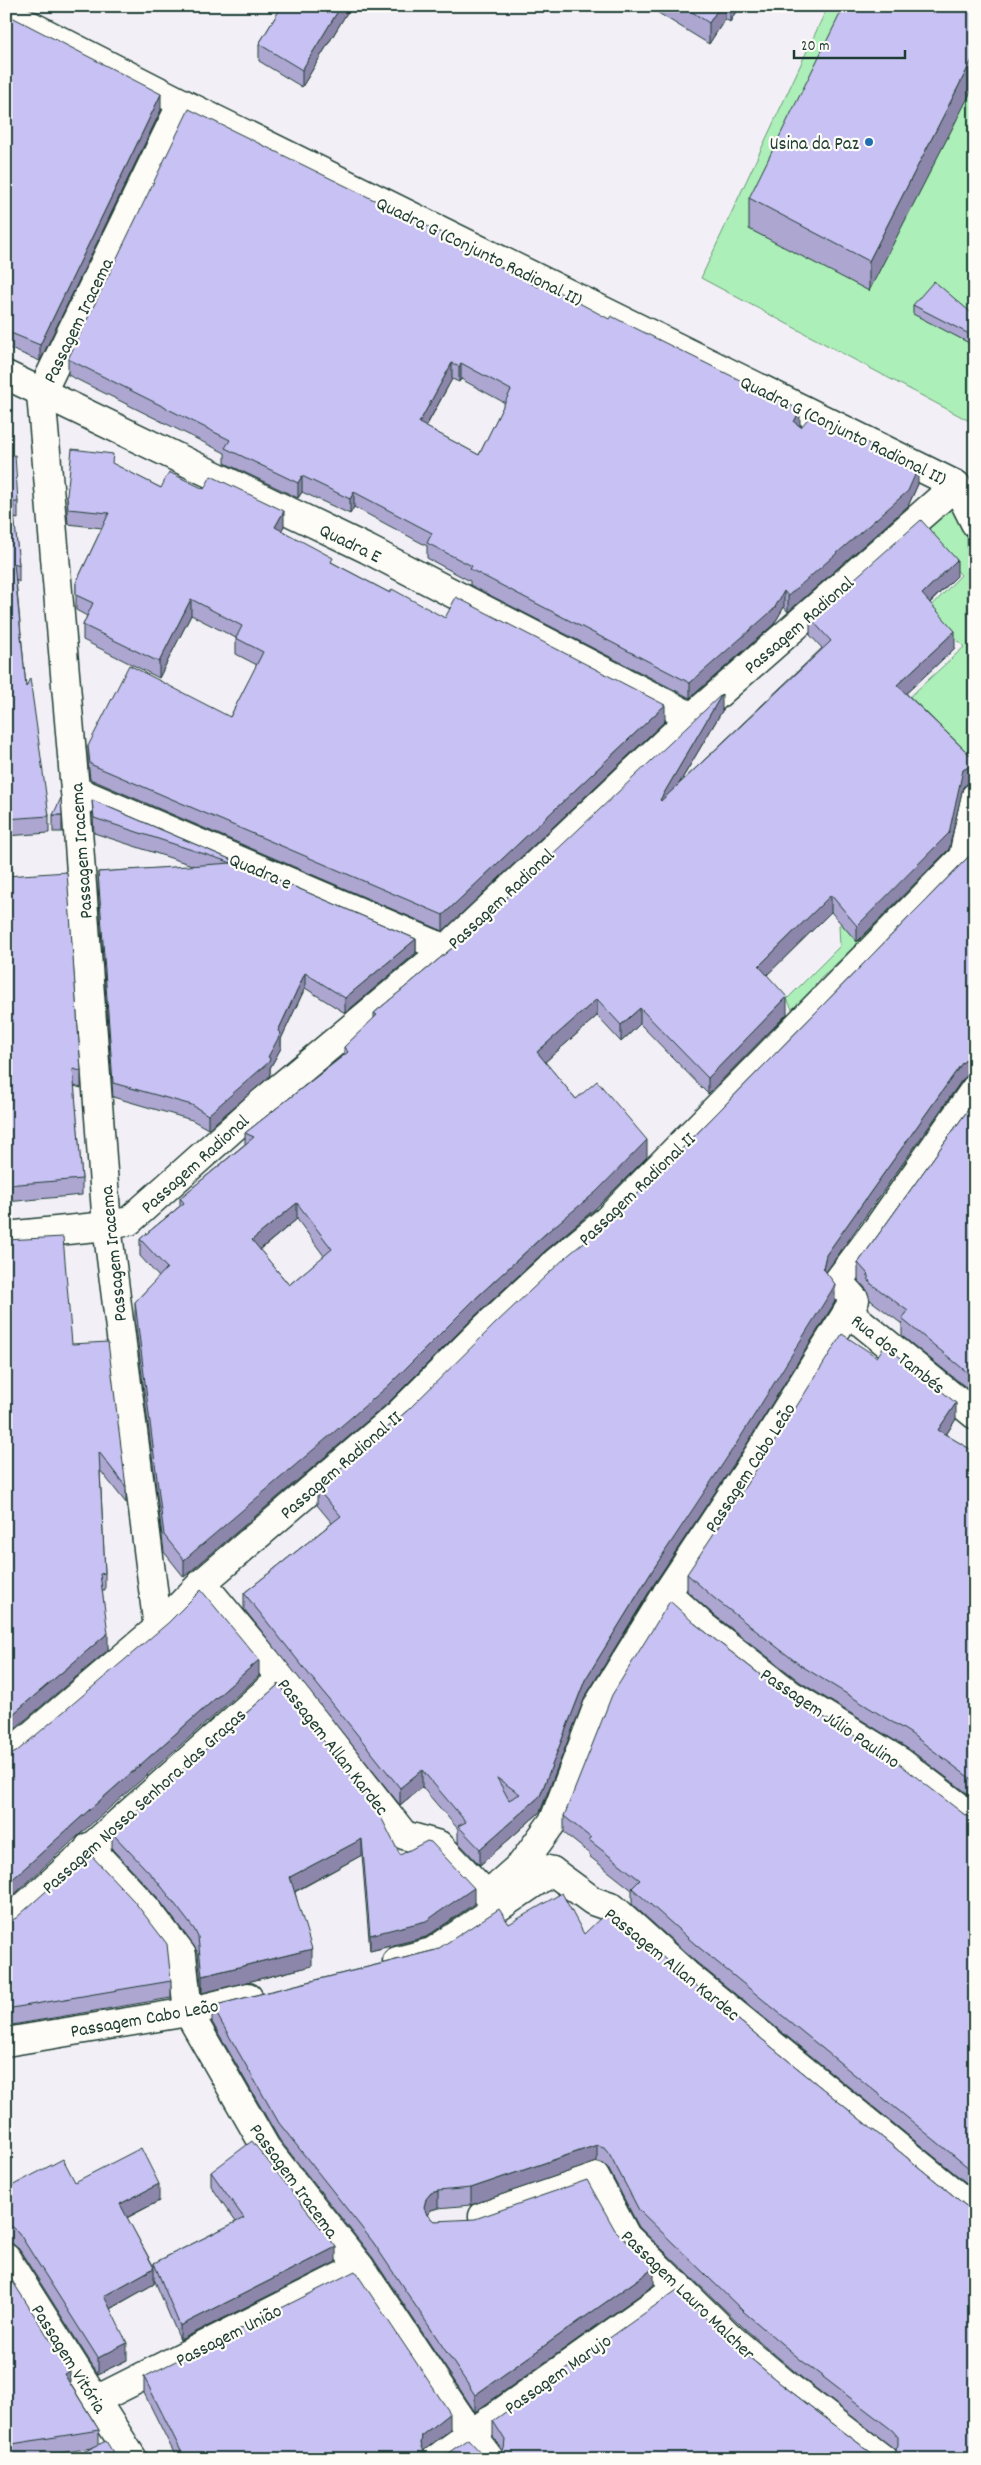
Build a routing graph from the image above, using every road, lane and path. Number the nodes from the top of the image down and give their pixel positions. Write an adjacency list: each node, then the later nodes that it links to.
1 (6, 14): 2 (street, Quadra G (Conjunto Radional II))
2 (182, 102): 4 (street, Passagem Iracema); 5 (street, Quadra G (Conjunto Radional II))
3 (6, 376): 4 (street, Quadra E)
4 (41, 394): 7 (street, Quadra E); 8 (street, Passagem Iracema)
5 (956, 485): 6 (street); 7 (street, Passagem Radional)
6 (975, 523)
7 (692, 718): 11 (street, Passagem Radional)
8 (76, 790): 11 (street, Quadra e); 13 (street, Passagem Iracema)
9 (975, 797): 10 (street, Passagem Radional II)
10 (969, 861): 17 (street, Passagem Radional II)
11 (446, 949): 13 (street, Passagem Radional)
12 (975, 1089): 15 (street)
13 (107, 1226): 14 (street, Passagem Radional); 19 (street, Passagem Iracema)
14 (6, 1236)
15 (847, 1311): 16 (street, Rua dos Tambés); 18 (street, Passagem Cabo Leão)
16 (975, 1415)
17 (202, 1583): 19 (street); 20 (street, Passagem Allan Kardec)
18 (667, 1593): 22 (street, Passagem Júlio Paulino); 24 (street, Passagem Cabo Leão)
19 (158, 1628): 21 (street)
20 (281, 1678): 23 (street, Passagem Nossa Senhora das Graças); 24 (street, Passagem Allan Kardec)
21 (6, 1757)
22 (975, 1819)
23 (89, 1847): 26 (street, Passagem Nossa Senhora das Graças); 29 (street, Passagem Iracema)
24 (522, 1864): 25 (street, Passagem Allan Kardec)
25 (552, 1871): 27 (street); 31 (street, Passagem Allan Kardec)
26 (6, 1923)
27 (376, 1966)
28 (272, 1991): 29 (street, Passagem Cabo Leão)
29 (188, 2012): 30 (street, Passagem Cabo Leão); 34 (street, Passagem Iracema)
30 (6, 2042)
31 (975, 2210)
32 (457, 2221): 35 (street, Passagem Lauro Malcher)
33 (6, 2258): 36 (street, Passagem Vitória)
34 (360, 2267): 36 (street, Passagem União); 37 (street, Passagem Iracema)
35 (679, 2286): 37 (street, Passagem Marujo); 41 (street, Passagem Lauro Malcher)
36 (96, 2400): 38 (street, Passagem Vitória)
37 (471, 2434): 39 (street, Passagem Marujo); 40 (street, Passagem Iracema)
38 (133, 2459)
39 (436, 2459)
40 (490, 2459)
41 (883, 2459)

